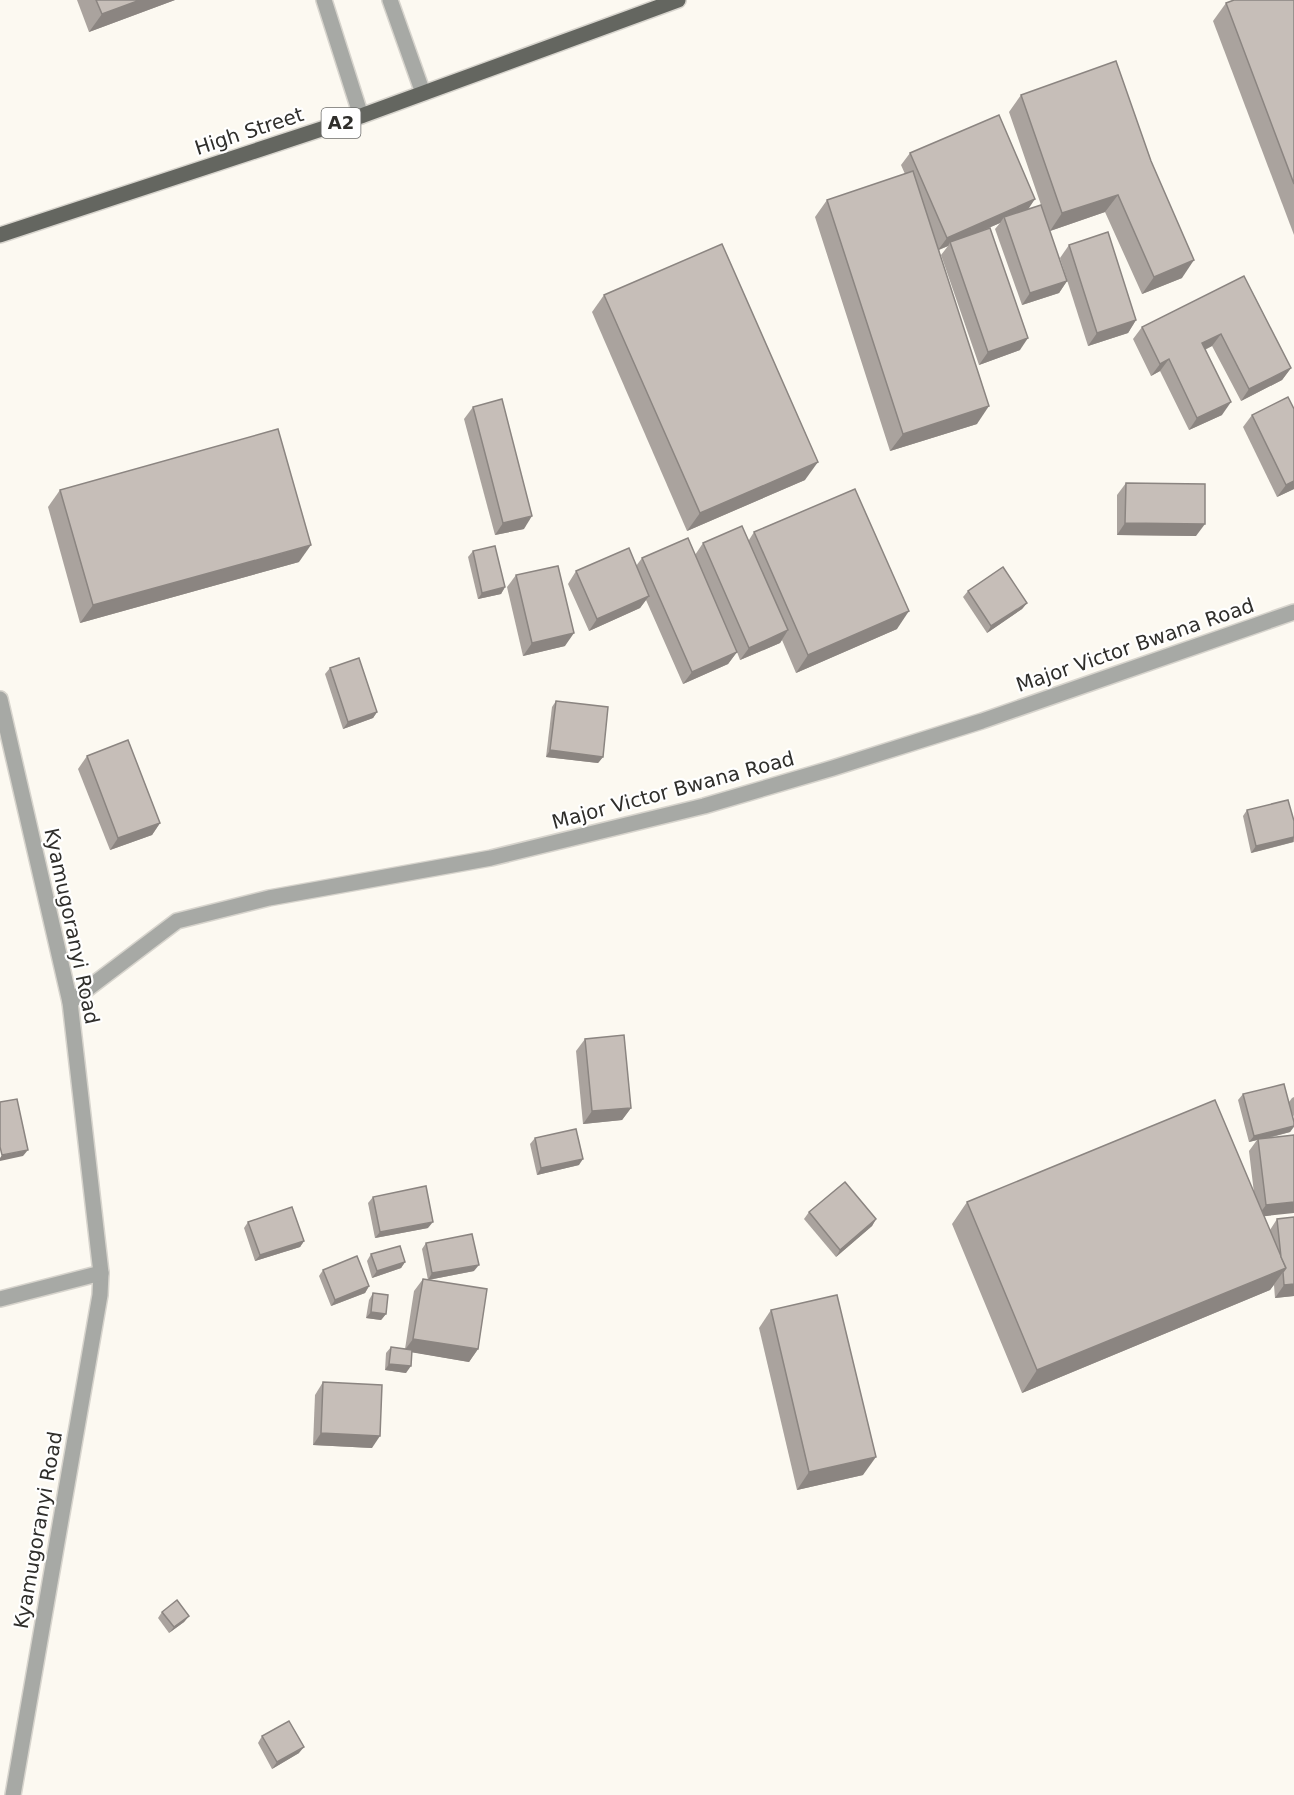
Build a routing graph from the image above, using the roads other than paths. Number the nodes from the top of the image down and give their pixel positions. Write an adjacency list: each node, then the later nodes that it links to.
1 (324, 0): 5 (street)
2 (390, 0): 4 (street)
3 (678, 0): 4 (main road, High Street / A2)
4 (423, 93): 5 (main road, High Street / A2)
5 (361, 116): 6 (main road, High Street / A2)
6 (0, 236)
7 (1294, 612): 9 (street, Major Victor Bwana Road)
8 (0, 699): 9 (street, Kyamugoranyi Road)
9 (70, 1002): 10 (street, Kyamugoranyi Road)
10 (101, 1273): 11 (street); 12 (street, Kyamugoranyi Road)
11 (0, 1299)
12 (13, 1795)

